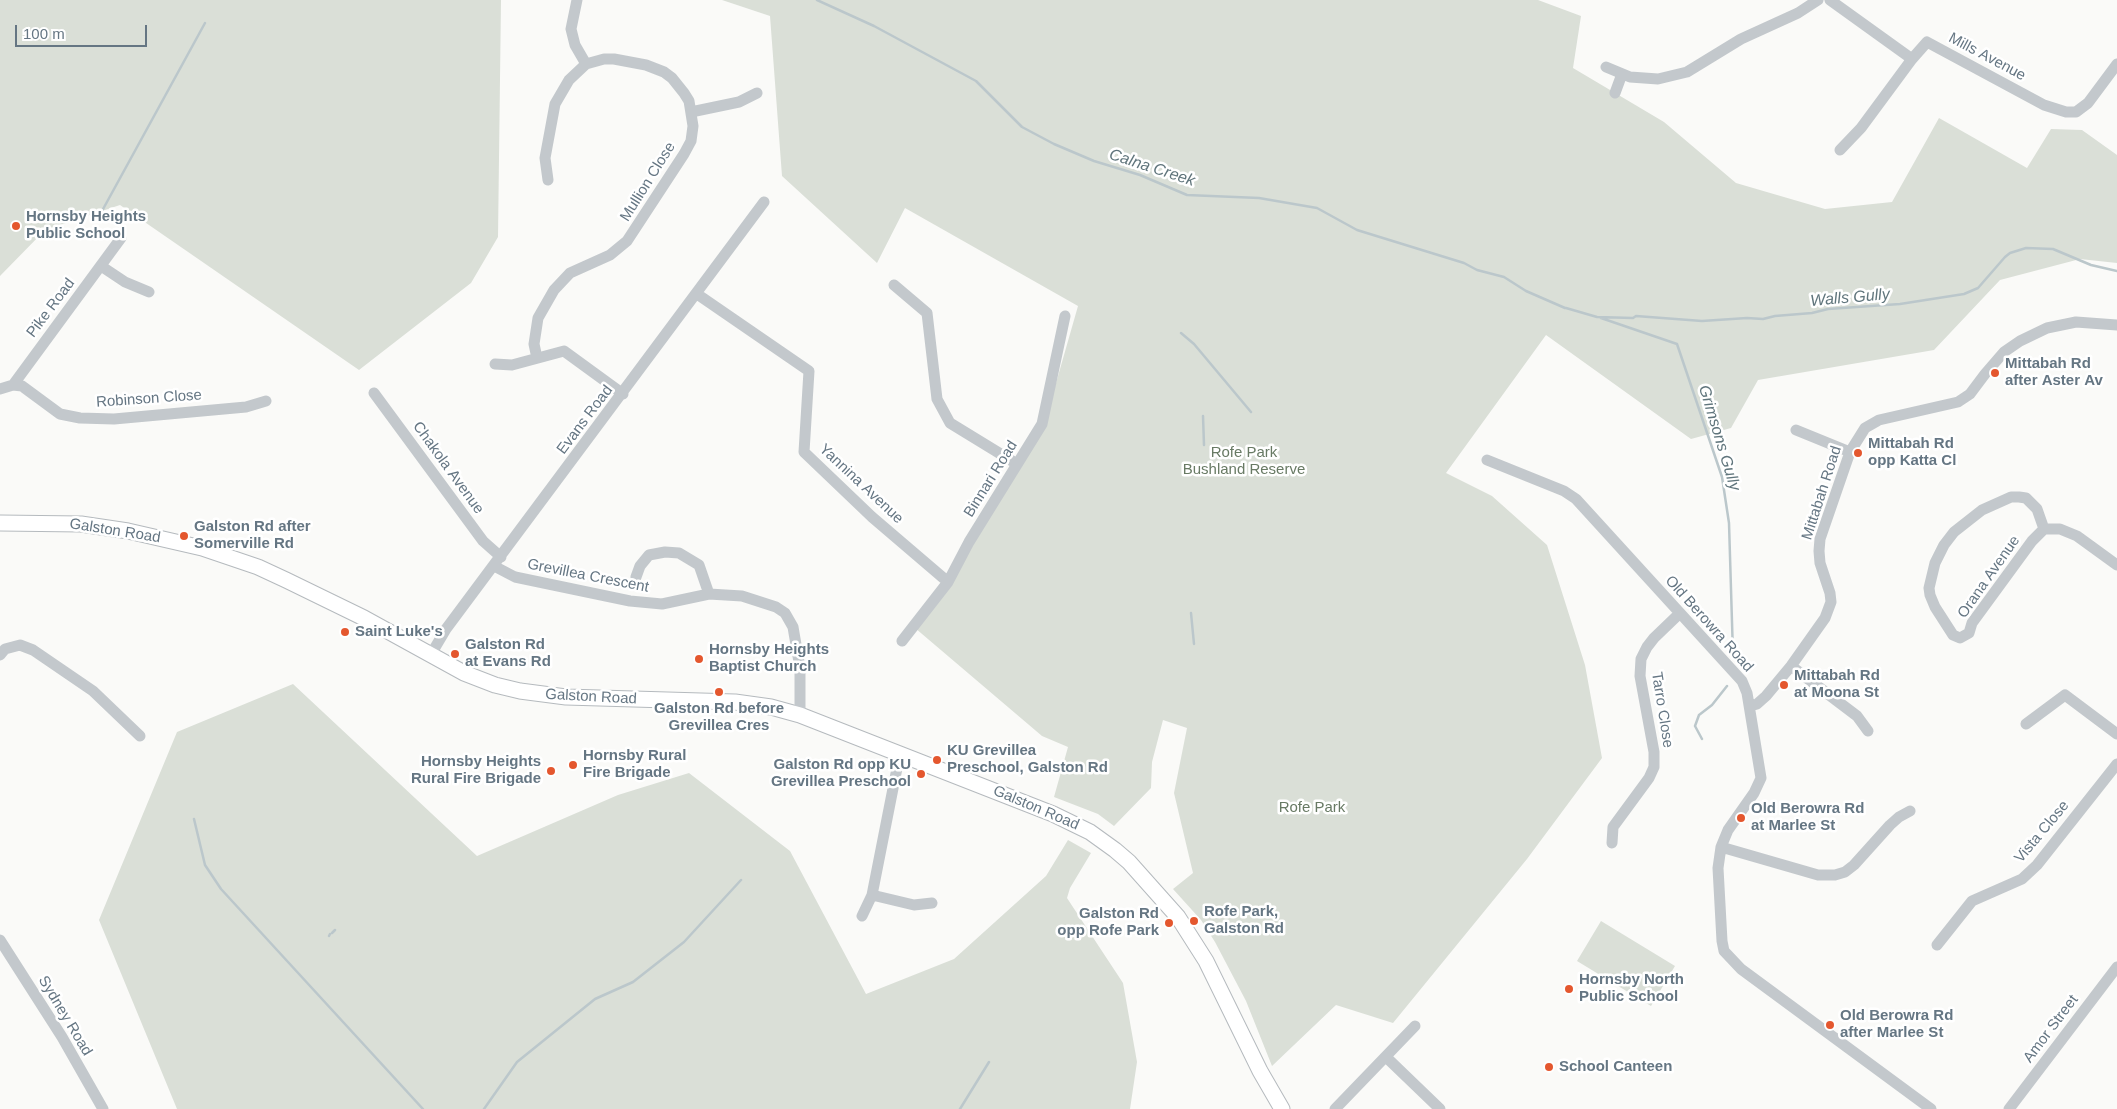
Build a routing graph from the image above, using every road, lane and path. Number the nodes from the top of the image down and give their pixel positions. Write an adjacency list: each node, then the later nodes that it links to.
1 (577, 0): 5 (street)
2 (1818, 0): 8 (street)
3 (1830, 0): 4 (street)
4 (1912, 59): 6 (street, Mills Avenue); 12 (street, Mills Avenue)
5 (586, 64): 11 (street, Mullion Close); 13 (street)
6 (2117, 64)
7 (1606, 67): 8 (street)
8 (1622, 74): 10 (street)
9 (758, 93): 11 (street)
10 (1615, 93)
11 (691, 112): 24 (street, Mullion Close)
12 (1840, 150)
13 (548, 180)
14 (764, 202): 21 (street, Evans Road)
15 (121, 238): 16 (street, Pike Road)
16 (101, 266): 17 (street, Pike Road); 18 (street)
17 (93, 277): 18 (street); 26 (street, Pike Road)
18 (125, 282): 20 (street)
19 (894, 285): 34 (street)
20 (149, 292)
21 (697, 294): 29 (street, Evans Road); 40 (street, Yannina Avenue)
22 (1065, 316): 34 (street, Binnari Road)
23 (2117, 324): 32 (street, Mittabah Road)
24 (537, 358): 25 (street); 29 (street)
25 (495, 364)
26 (13, 385): 27 (street); 30 (street, Robinson Close)
27 (0, 389)
28 (374, 393): 37 (street, Chakola Avenue)
29 (623, 394): 37 (street, Evans Road)
30 (266, 401)
31 (1796, 430): 32 (street)
32 (1850, 452): 46 (street, Mittabah Road)
33 (1487, 460): 42 (street, Old Berowra Road)
34 (1017, 464): 40 (street, Binnari Road)
35 (0, 523): 45 (main road, Galston Road)
36 (2044, 529): 36 (street, Orana Avenue); 38 (street)
37 (498, 562): 41 (street, Grevillea Crescent); 45 (street, Evans Road)
38 (2117, 565)
39 (636, 577): 41 (street, Grevillea Crescent)
40 (948, 582): 43 (street, Binnari Road)
41 (709, 594): 48 (street, Grevillea Crescent)
42 (1680, 613): 47 (street, Old Berowra Road); 56 (street, Tarro Close)
43 (902, 641)
44 (0, 655): 52 (street)
45 (430, 656): 48 (main road, Galston Road)
46 (1792, 666): 47 (street, Mittabah Road); 50 (street)
47 (1750, 706): 57 (street, Old Berowra Road)
48 (800, 715): 53 (main road, Galston Road)
49 (2026, 724): 51 (street)
50 (1868, 731)
51 (2117, 734)
52 (140, 736)
53 (900, 753): 58 (street); 67 (main road, Galston Road)
54 (2117, 764): 62 (street, Vista Close)
55 (1910, 811): 57 (street)
56 (1612, 843)
57 (1721, 847): 70 (street, Old Berowra Road)
58 (872, 895): 59 (street); 60 (street)
59 (932, 902)
60 (862, 916)
61 (0, 940): 66 (street, Sydney Road)
62 (1937, 945)
63 (2117, 967): 71 (street, Amor Street)
64 (1415, 1026): 65 (street)
65 (1386, 1057): 68 (street); 69 (street)
66 (103, 1109)
67 (1282, 1109)
68 (1335, 1109)
69 (1440, 1109)
70 (1932, 1109)
71 (2009, 1109)

